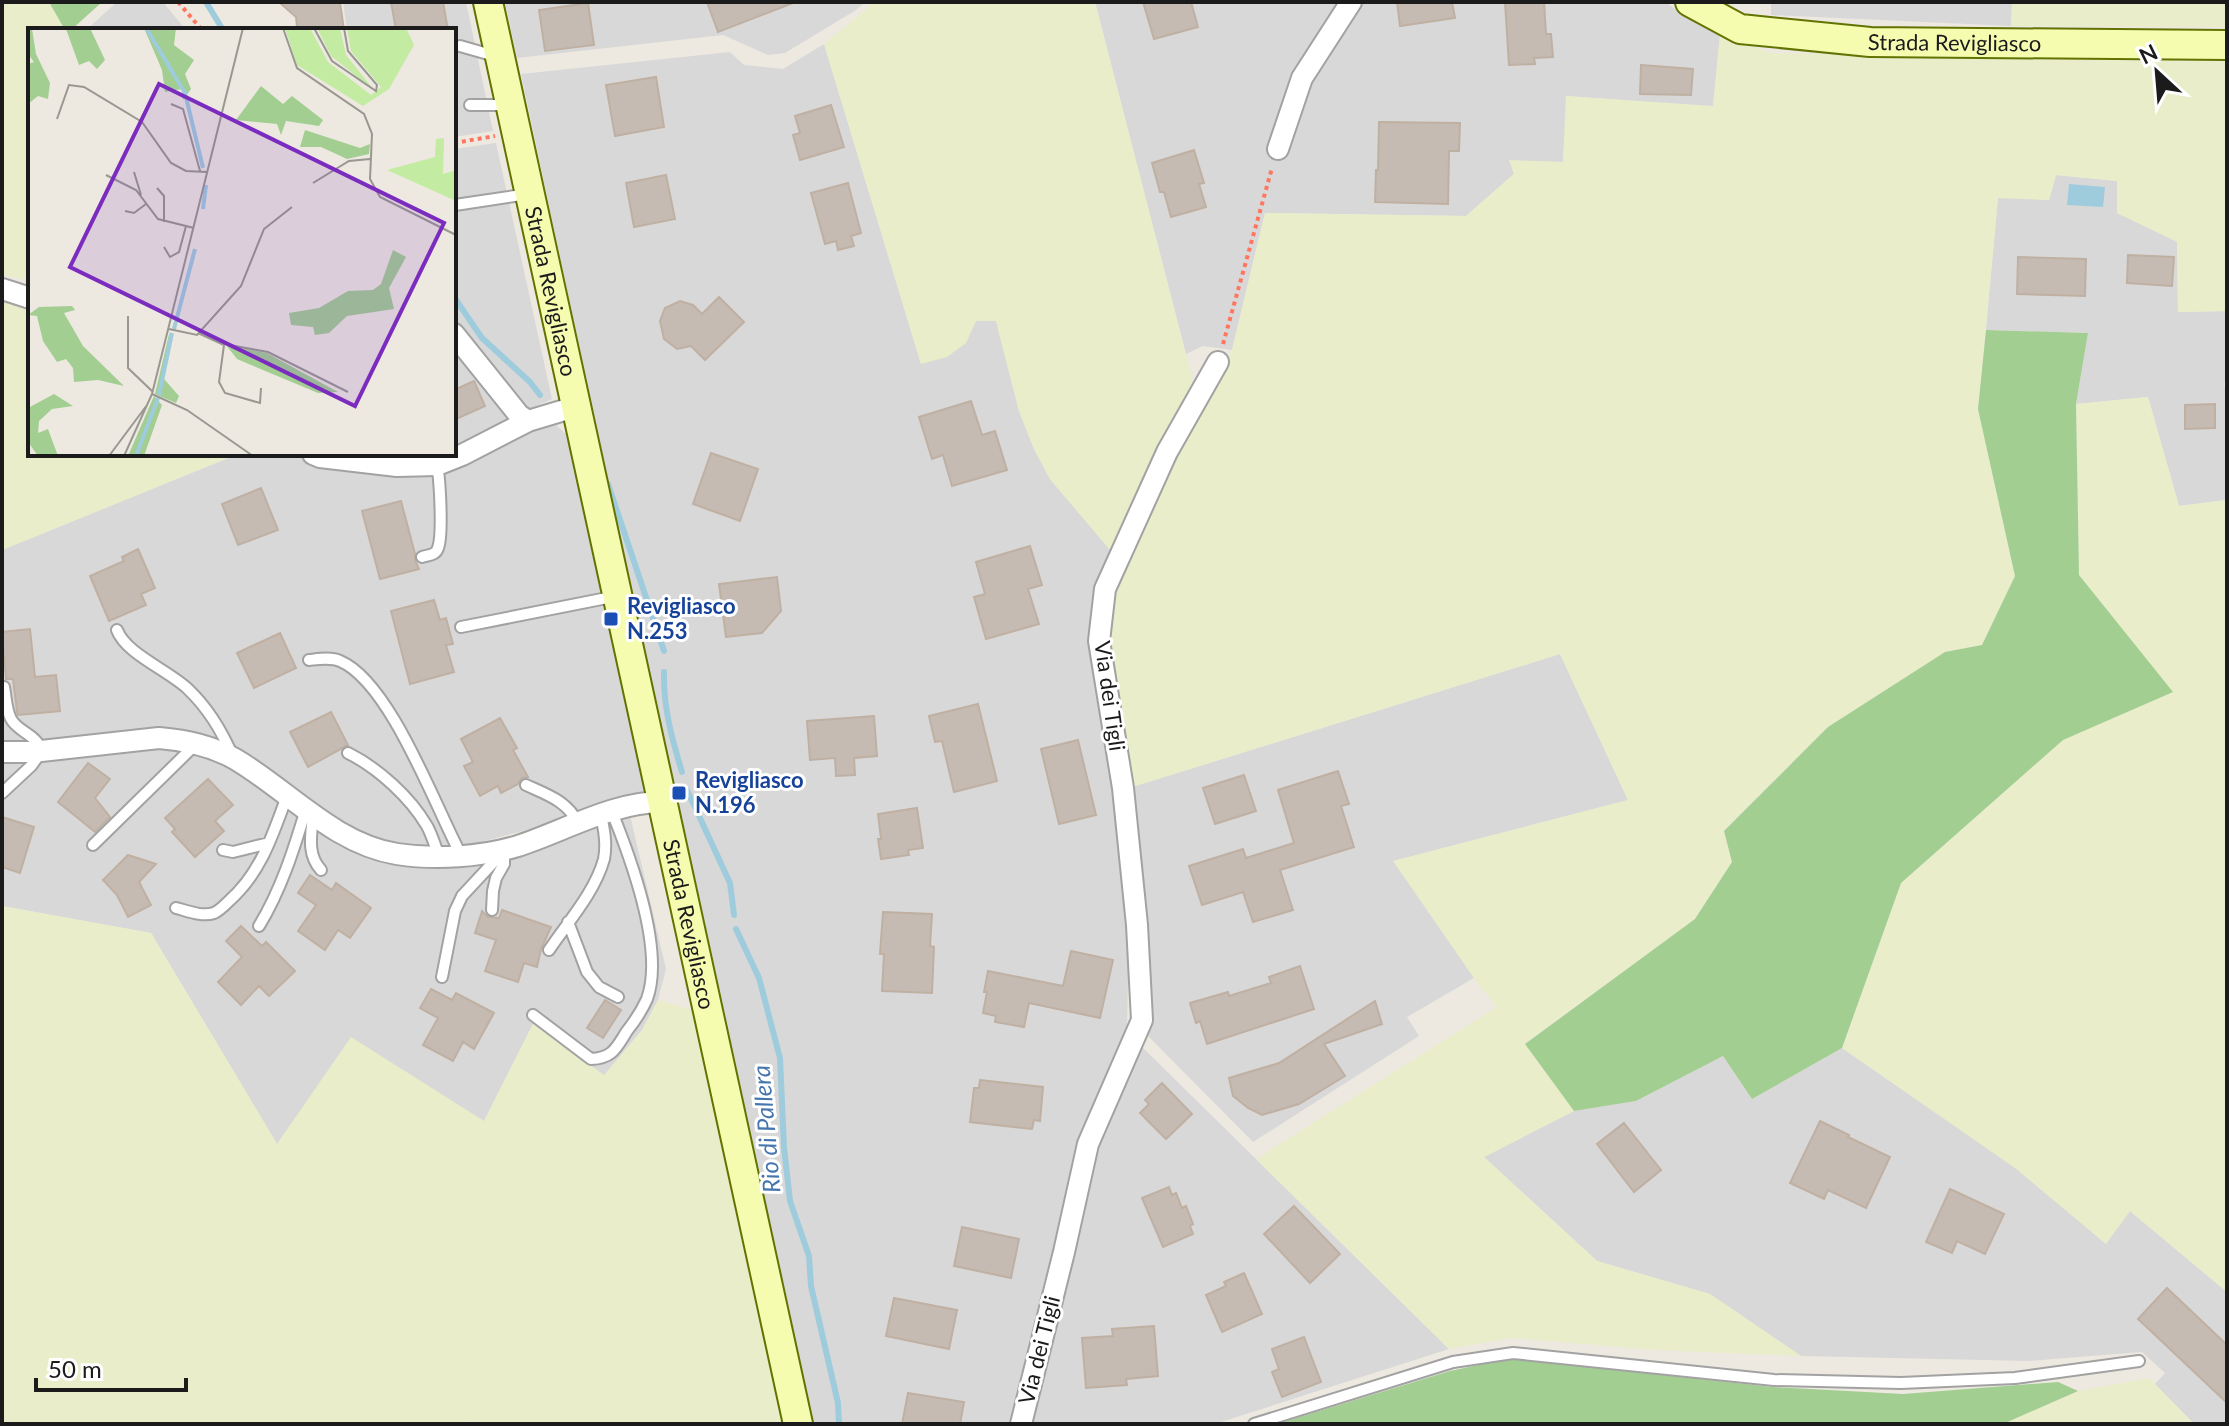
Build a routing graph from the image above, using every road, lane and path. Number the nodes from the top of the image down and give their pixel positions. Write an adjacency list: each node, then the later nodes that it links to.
1 (178, 2): 5 (path)
2 (488, 2): 8 (street, Strada Revigliasco)
3 (1351, 2): 13 (street)
4 (1690, 2): 6 (street, Strada Revigliasco)
5 (200, 28)
6 (2227, 45)
7 (460, 46): 8 (lane)
8 (500, 58): 10 (street, Strada Revigliasco)
9 (470, 105): 10 (lane)
10 (511, 105): 11 (street, Strada Revigliasco)
11 (517, 133): 12 (path); 14 (street, Strada Revigliasco)
12 (456, 143)
13 (1278, 149): 19 (path)
14 (530, 193): 15 (lane); 20 (street, Strada Revigliasco)
15 (456, 205)
16 (2, 289): 17 (street)
17 (28, 297)
18 (461, 355): 21 (street)
19 (1218, 362): 60 (street, Via dei Tigli)
20 (578, 406): 21 (street); 26 (street, Strada Revigliasco)
21 (528, 421): 24 (street)
22 (318, 456): 24 (street)
23 (402, 456): 24 (lane)
24 (427, 465): 25 (lane)
25 (422, 557)
26 (619, 596): 27 (lane); 39 (street, Strada Revigliasco)
27 (461, 627)
28 (117, 630): 35 (lane)
29 (309, 660): 47 (lane)
30 (4, 687): 32 (lane)
31 (196, 744): 32 (street); 35 (street); 44 (lane)
32 (42, 751): 33 (street); 37 (lane)
33 (2, 752)
34 (348, 753): 48 (lane)
35 (233, 758): 38 (street)
36 (526, 785): 42 (lane)
37 (2, 793)
38 (287, 796): 40 (street); 43 (lane)
39 (664, 802): 41 (street); 59 (street, Strada Revigliasco)
40 (309, 812): 48 (street); 49 (lane); 53 (lane)
41 (607, 813): 42 (street); 52 (lane); 57 (lane)
42 (578, 823): 46 (street)
43 (269, 843): 45 (lane); 50 (lane)
44 (93, 845)
45 (223, 850)
46 (504, 850): 47 (street); 51 (lane); 55 (lane)
47 (461, 855): 48 (street)
48 (439, 856)
49 (321, 870)
50 (176, 908)
51 (492, 910)
52 (568, 922): 54 (lane); 56 (lane)
53 (259, 926)
54 (549, 950)
55 (442, 977)
56 (618, 997)
57 (533, 1015)
58 (2139, 1361): 61 (lane)
59 (798, 1424)
60 (1021, 1424)
61 (1254, 1424)

